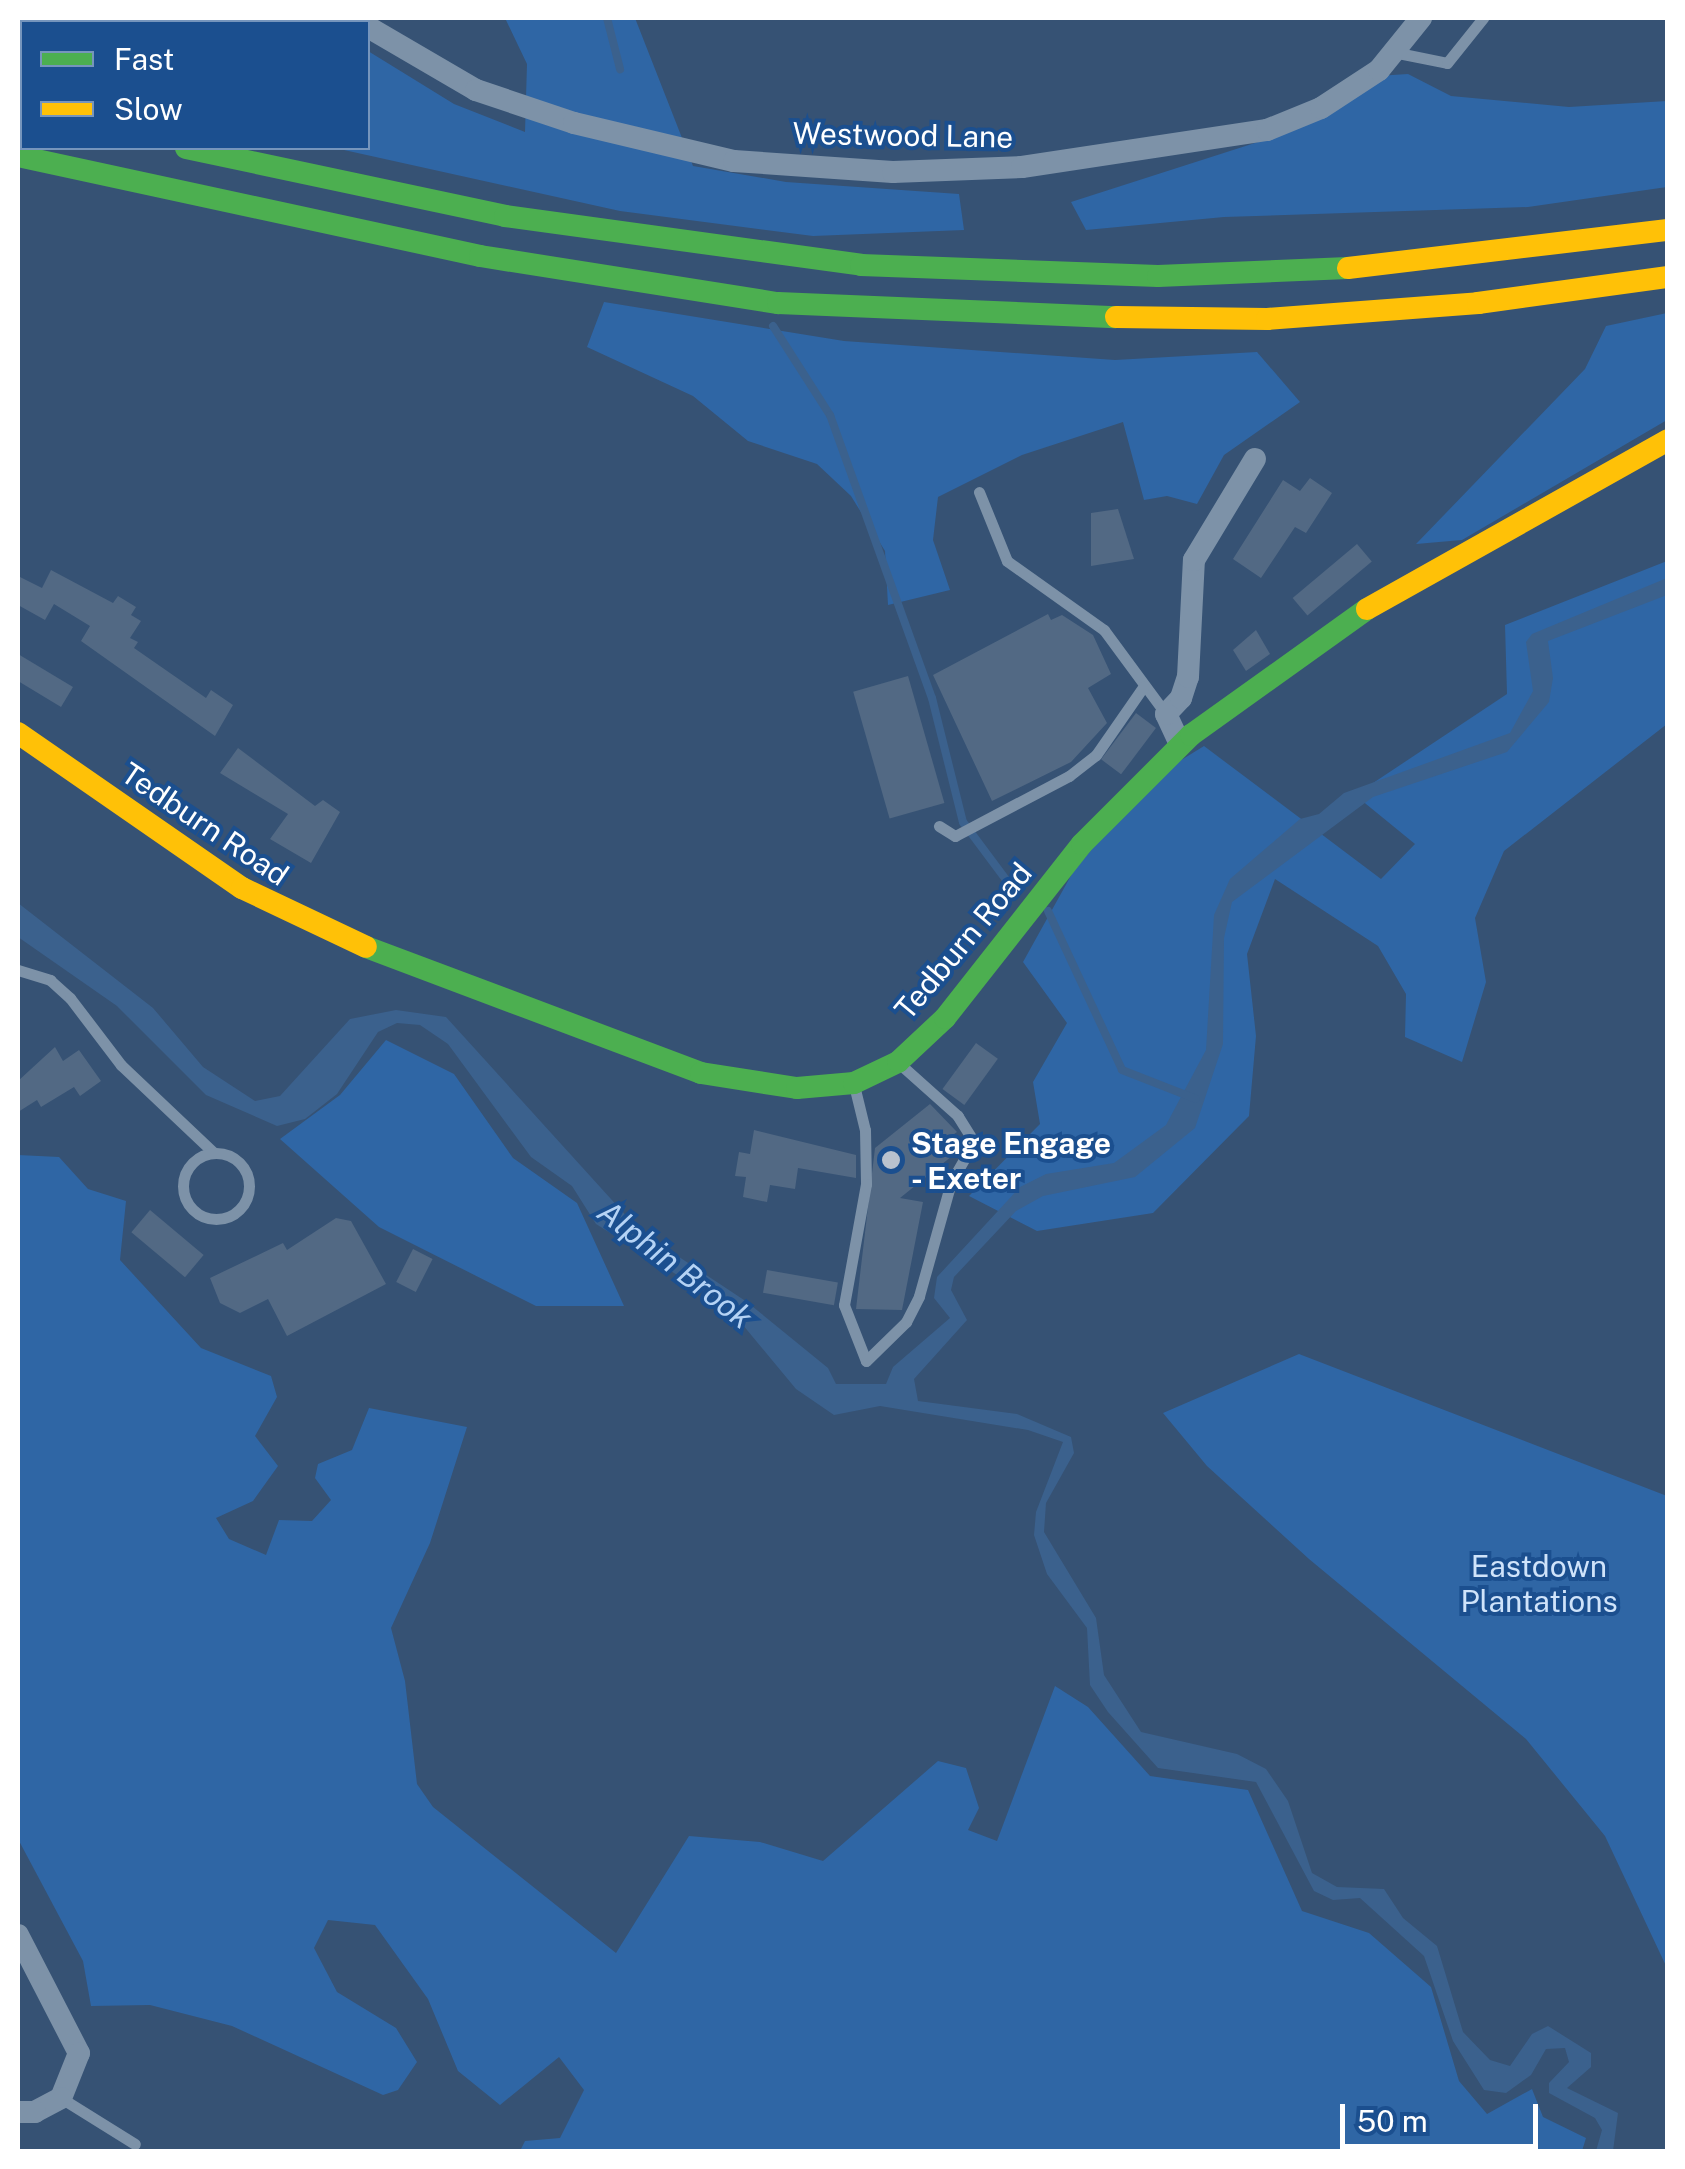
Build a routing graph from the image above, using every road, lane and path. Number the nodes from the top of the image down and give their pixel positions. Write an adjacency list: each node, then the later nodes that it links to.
1 (1421, 18): 4 (street, Westwood Lane)
2 (1483, 18): 4 (lane)
3 (370, 29): 4 (street, Westwood Lane)
4 (1398, 53)
5 (195, 150): 7 (main road)
6 (18, 156): 8 (main road)
7 (1668, 230)
8 (1668, 277)
9 (1668, 440): 15 (main road, Tedburn Road)
10 (1254, 459): 13 (street)
11 (980, 492): 12 (lane)
12 (1143, 687): 13 (lane); 16 (lane)
13 (1166, 714): 15 (street)
14 (18, 733): 19 (main road, Tedburn Road)
15 (1180, 744): 18 (main road, Tedburn Road)
16 (940, 826)
17 (18, 970): 20 (lane)
18 (898, 1062): 19 (main road, Tedburn Road); 19 (lane)
19 (854, 1083)
20 (214, 1153): 20 (lane)
21 (18, 1935): 22 (street)
22 (60, 2098): 23 (street); 24 (lane)
23 (18, 2112)
24 (135, 2144)

